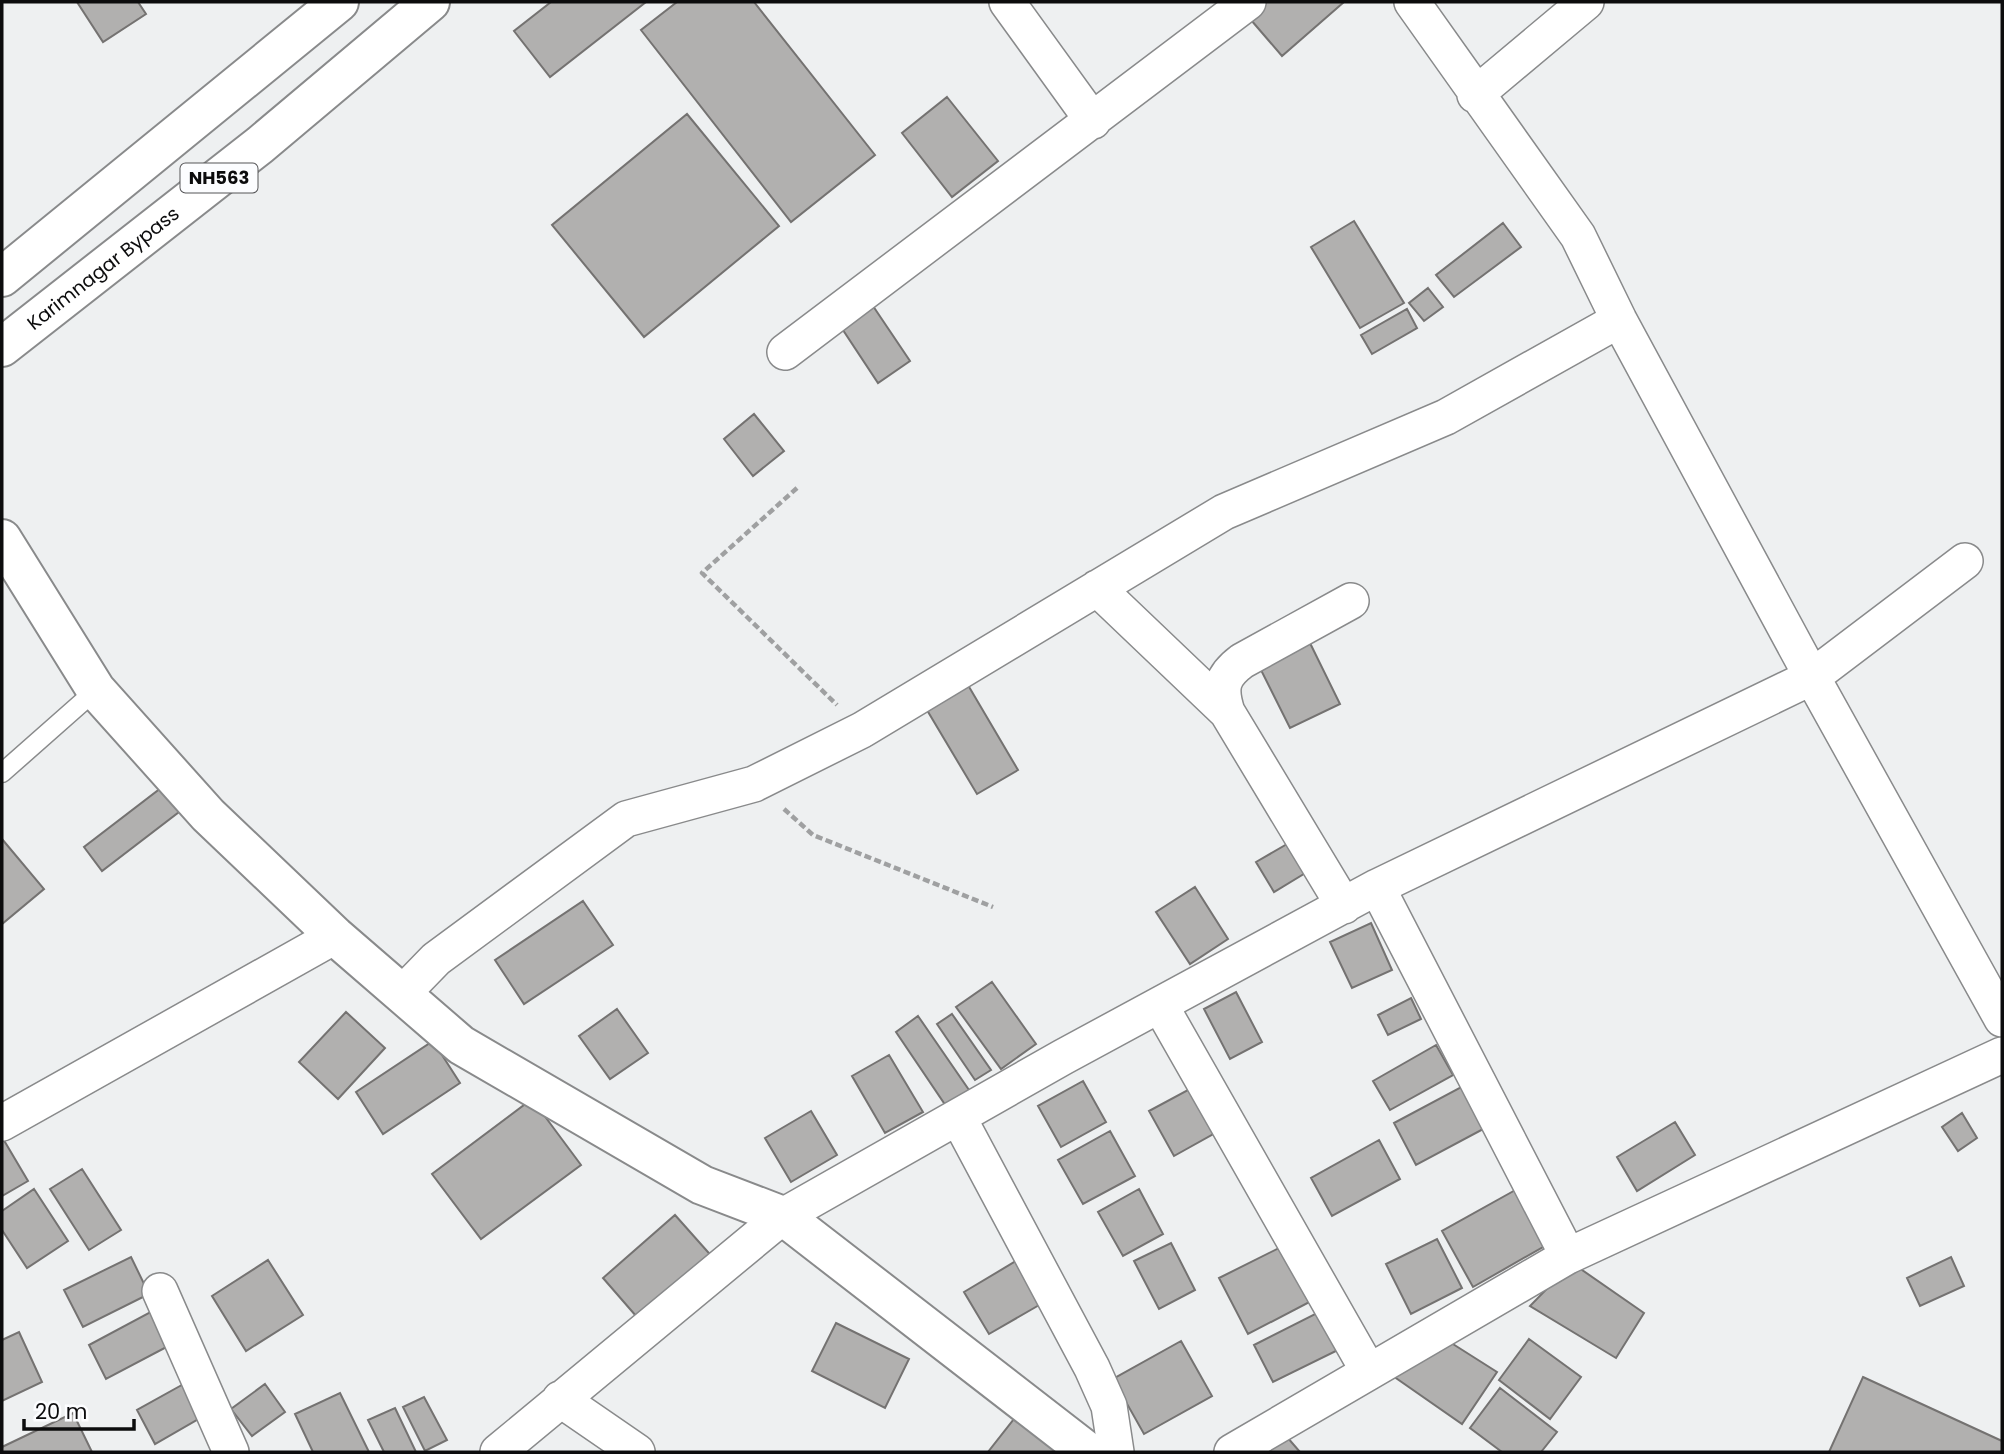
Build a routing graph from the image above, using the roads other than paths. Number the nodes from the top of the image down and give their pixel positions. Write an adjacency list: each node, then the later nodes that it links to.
1 (340, 2): 9 (main road, NH563)
2 (430, 2): 11 (main road, Karimnagar Bypass / NH563)
3 (1007, 2): 8 (street)
4 (1248, 2): 8 (street)
5 (1412, 2): 7 (street)
6 (1586, 2): 7 (street)
7 (1475, 95): 10 (street)
8 (1093, 121): 12 (street)
9 (2, 277)
10 (1619, 320): 15 (street); 17 (street)
11 (2, 347)
12 (785, 352)
13 (2, 539): 18 (main road)
14 (1965, 561): 17 (street)
15 (1097, 588): 19 (street); 24 (street)
16 (1351, 601): 19 (street)
17 (1812, 677): 21 (street); 26 (street)
18 (96, 690): 20 (lane); 23 (main road)
19 (1227, 712): 22 (street)
20 (2, 773)
21 (1377, 887): 22 (street); 31 (street)
22 (1344, 906): 25 (street)
23 (335, 936): 24 (main road); 29 (street)
24 (402, 994): 30 (main road)
25 (1160, 1005): 28 (street); 33 (street)
26 (2002, 1018)
27 (2002, 1055): 31 (street)
28 (958, 1117): 30 (street); 38 (street)
29 (2, 1123)
30 (783, 1216): 34 (street); 38 (main road)
31 (1568, 1256): 33 (street)
32 (160, 1291): 35 (street)
33 (1369, 1372): 39 (street)
34 (560, 1399): 36 (street); 37 (street)
35 (231, 1452)
36 (498, 1452)
37 (637, 1452)
38 (1094, 1452)
39 (1232, 1452)

